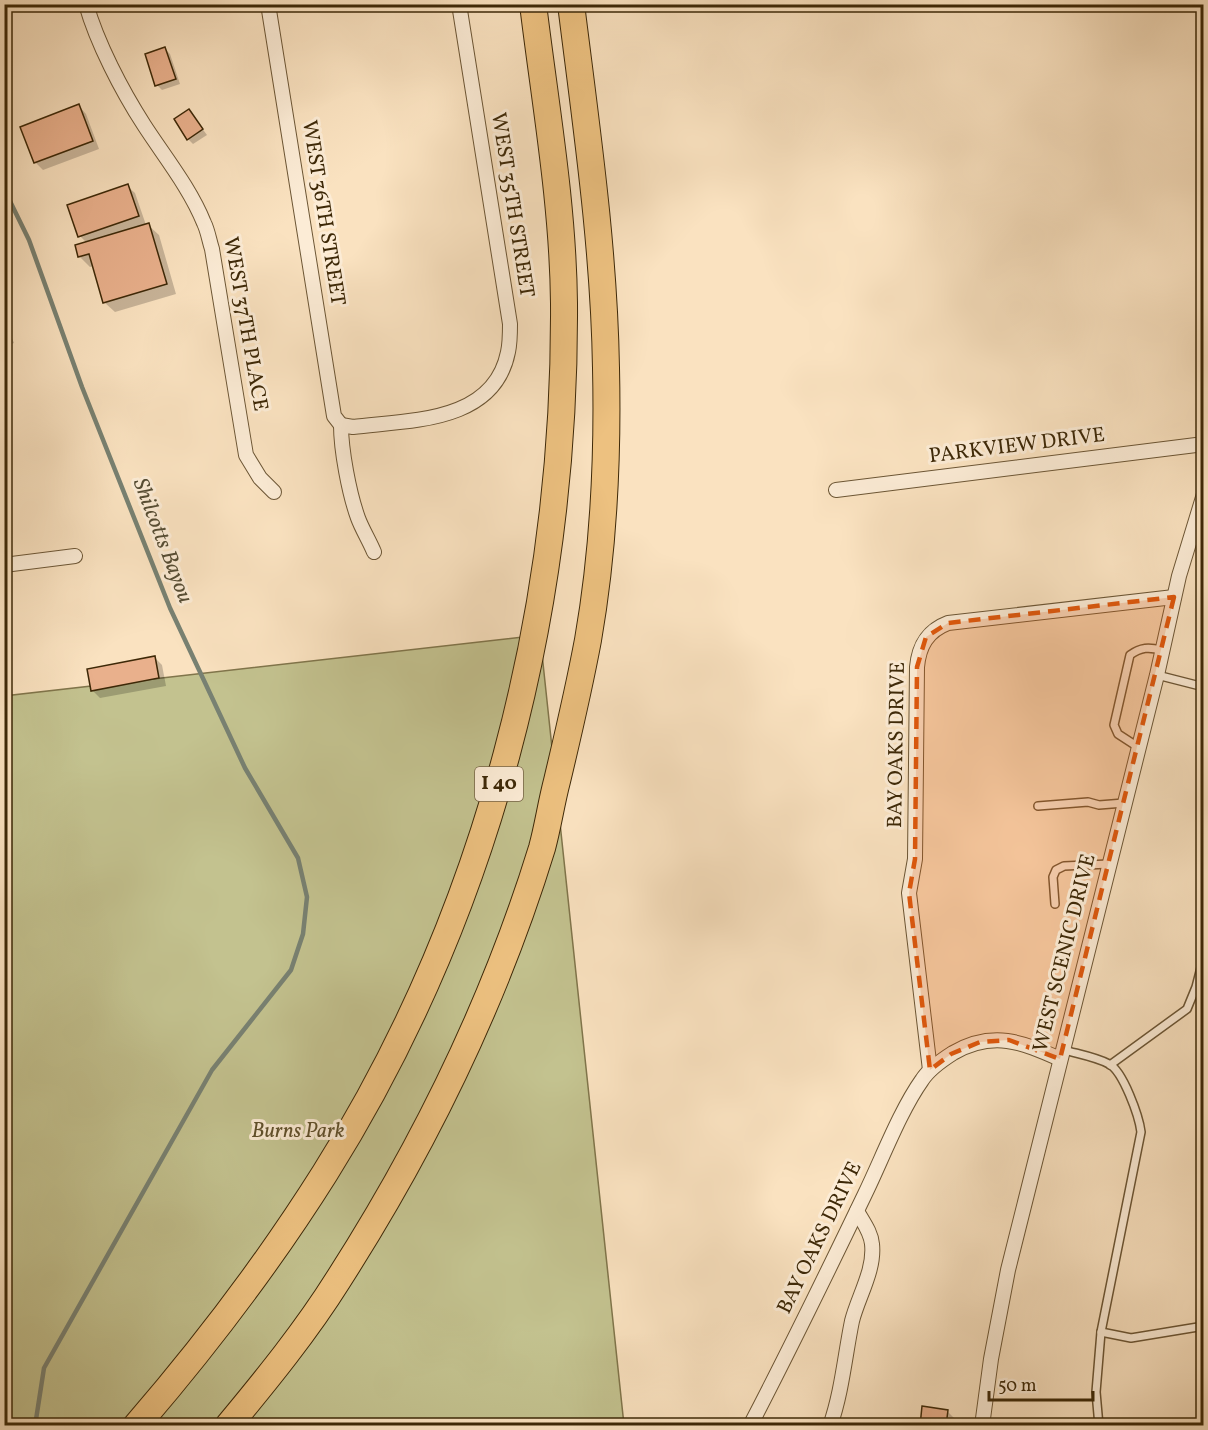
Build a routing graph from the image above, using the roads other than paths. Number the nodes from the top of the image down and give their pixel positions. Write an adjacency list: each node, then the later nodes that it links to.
1 (86, 4): 9 (street, WEST 37TH PLACE)
2 (268, 4): 6 (street, WEST 36TH STREET)
3 (459, 4): 6 (street, WEST 35TH STREET)
4 (533, 4): 30 (highway, I 40)
5 (572, 4): 31 (highway, I 40)
6 (341, 425): 11 (street, WEST 36TH STREET)
7 (1203, 444): 8 (street, PARKVIEW DRIVE)
8 (837, 490)
9 (274, 492)
10 (1203, 494): 14 (street, WEST SCENIC DRIVE)
11 (374, 552)
12 (75, 556): 13 (street)
13 (4, 565)
14 (1174, 597): 15 (street, WEST SCENIC DRIVE); 26 (street, BAY OAKS DRIVE)
15 (1161, 650): 16 (street, WEST SCENIC DRIVE); 18 (lane)
16 (1156, 675): 17 (lane); 18 (street, WEST SCENIC DRIVE)
17 (1203, 687)
18 (1138, 747): 19 (street, WEST SCENIC DRIVE)
19 (1124, 803): 20 (lane); 21 (street, WEST SCENIC DRIVE)
20 (1038, 806)
21 (1109, 864): 22 (lane); 24 (street, WEST SCENIC DRIVE)
22 (1055, 904)
23 (1203, 956): 25 (lane)
24 (1062, 1055): 25 (lane); 26 (street, BAY OAKS DRIVE); 34 (street, WEST SCENIC DRIVE)
25 (1110, 1065): 29 (lane)
26 (930, 1070): 27 (street, BAY OAKS DRIVE)
27 (857, 1211): 32 (street, BAY OAKS DRIVE); 33 (street)
28 (1203, 1326): 29 (lane)
29 (1101, 1332): 35 (lane)
30 (136, 1425)
31 (228, 1425)
32 (750, 1425)
33 (830, 1425)
34 (982, 1425)
35 (1099, 1425)

